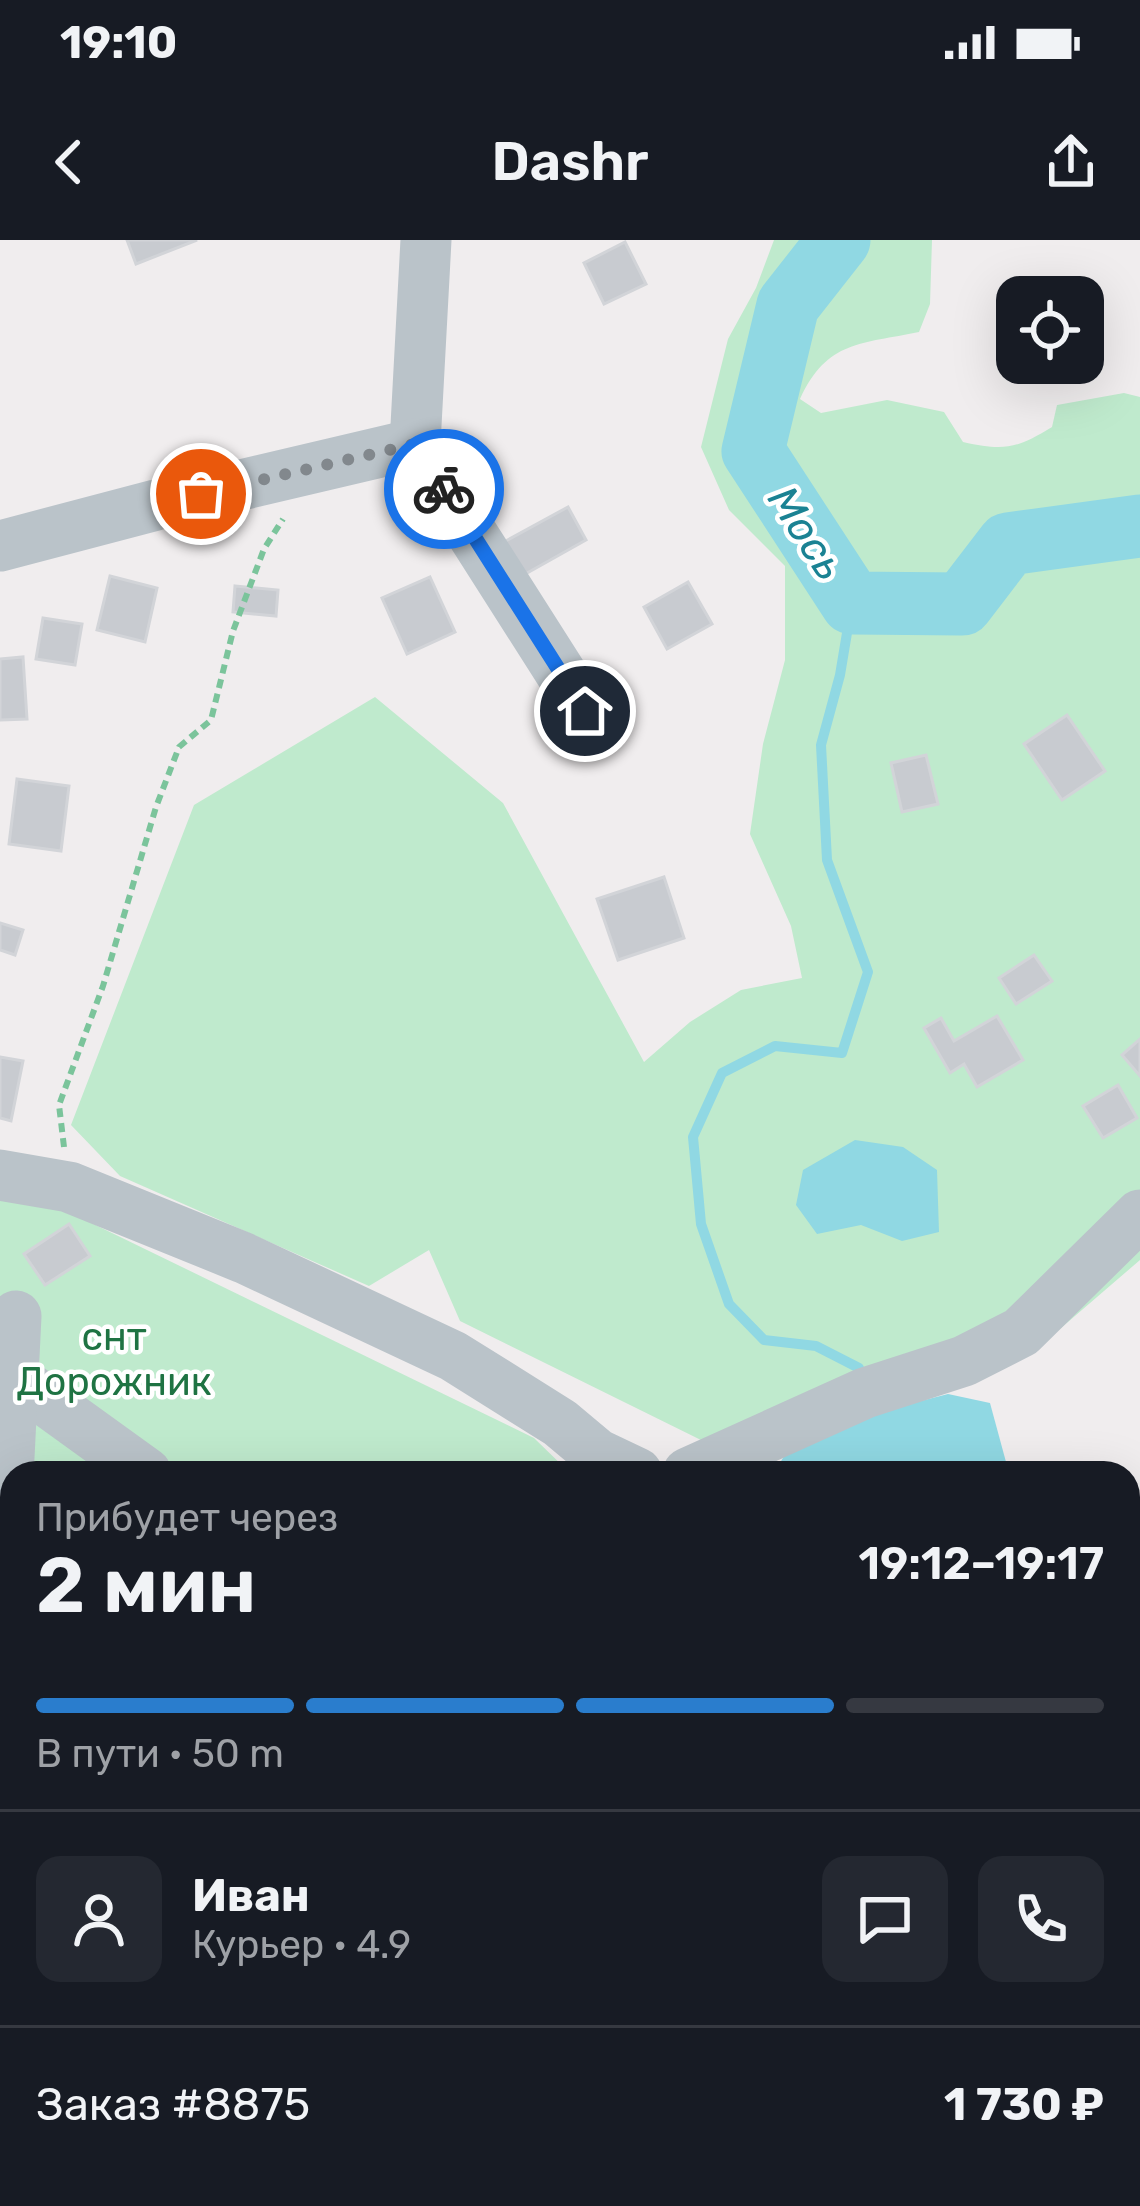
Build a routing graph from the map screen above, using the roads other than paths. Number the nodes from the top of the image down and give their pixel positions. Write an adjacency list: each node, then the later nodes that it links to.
1 (426, 240): 2 (street)
2 (415, 444): 3 (street); 4 (street)
3 (0, 546)
4 (585, 711)
5 (0, 1175): 11 (street)
6 (1140, 1216): 12 (street)
7 (16, 1316): 8 (street)
8 (13, 1377): 9 (street); 10 (street)
9 (9, 1461)
10 (129, 1461)
11 (612, 1461)
12 (715, 1461)

